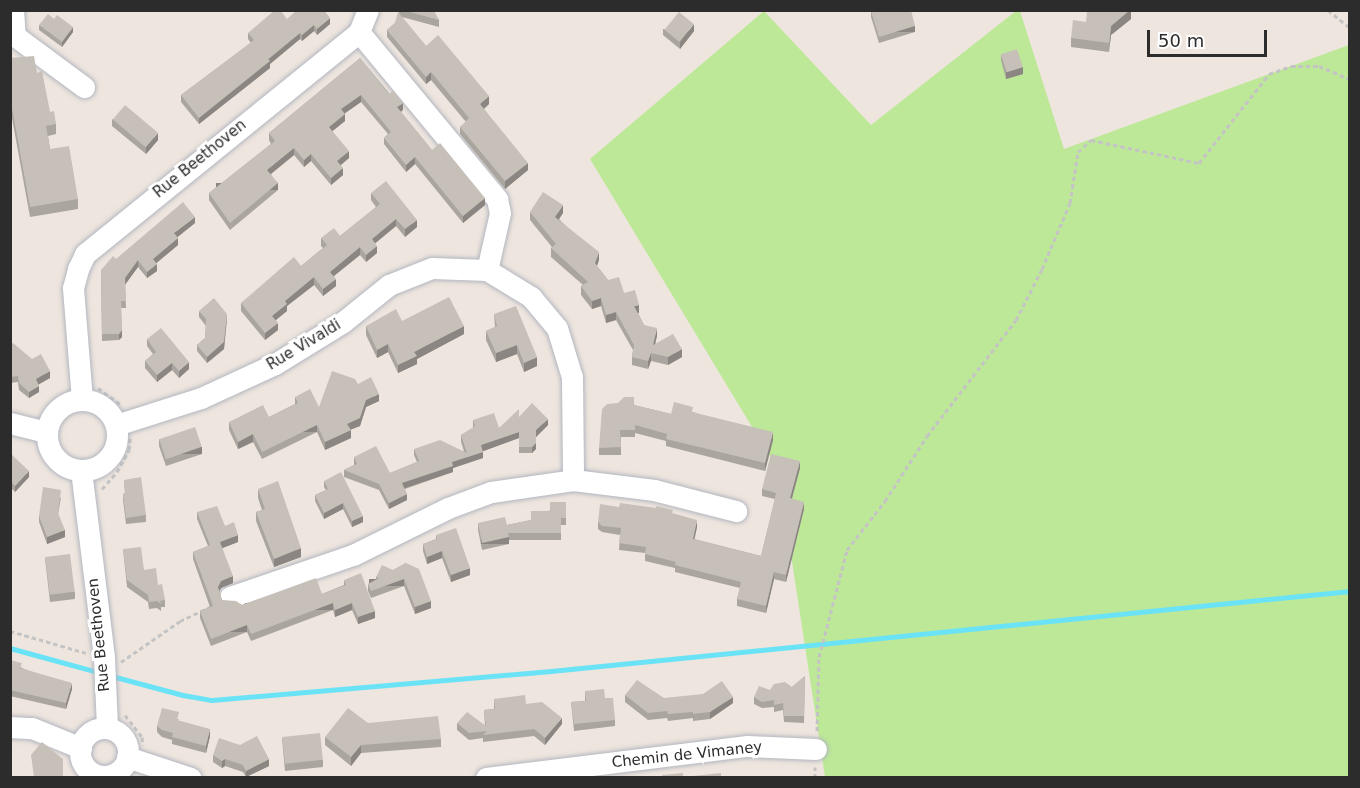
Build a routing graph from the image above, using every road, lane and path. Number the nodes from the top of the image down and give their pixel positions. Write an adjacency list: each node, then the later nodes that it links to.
1 (13, 10): 7 (street)
2 (368, 10): 5 (street)
3 (1328, 10): 4 (path)
4 (1350, 28)
5 (359, 32): 8 (street); 9 (street, Rue Beethoven)
6 (1350, 80): 24 (path)
7 (84, 87)
8 (487, 270): 11 (street, Rue Vivaldi); 14 (street, Rue Vivaldi)
9 (86, 392): 11 (street); 11 (path); 12 (street)
10 (10, 423): 12 (street)
11 (124, 423): 13 (street); 15 (path)
12 (46, 432): 13 (street)
13 (81, 470): 19 (street, Rue Beethoven)
14 (573, 480): 16 (street); 17 (street)
15 (101, 490)
16 (736, 511)
17 (230, 597): 19 (path)
18 (10, 631): 19 (path)
19 (111, 664): 22 (street, Rue Beethoven)
20 (123, 712): 25 (path)
21 (10, 727): 23 (street)
22 (107, 728): 23 (street); 25 (street)
23 (81, 748): 26 (street)
24 (816, 749): 27 (street, Chemin de Vimaney); 30 (path)
25 (137, 760): 26 (street); 28 (street)
26 (98, 776)
27 (511, 776): 29 (street, Chemin de Vimaney)
28 (191, 777)
29 (486, 777)
30 (815, 777)

